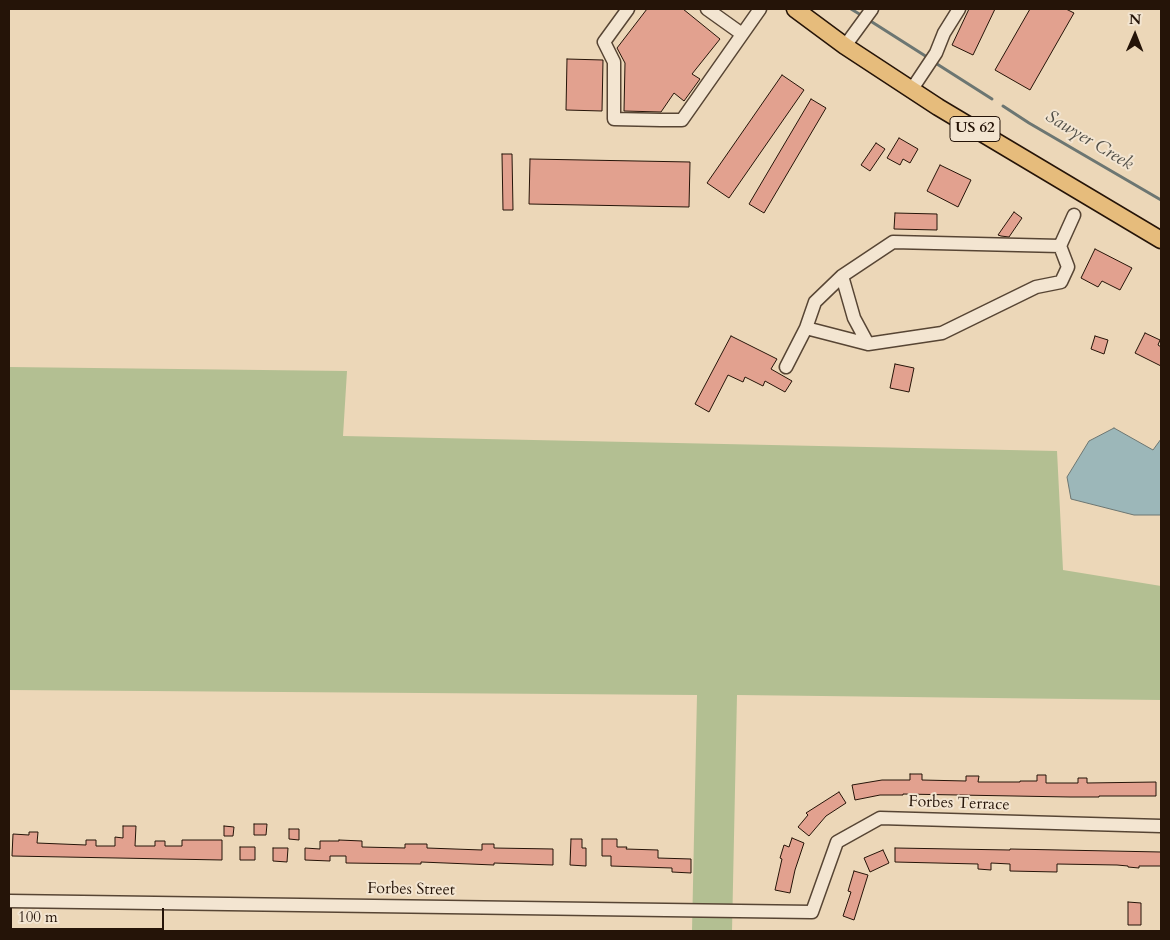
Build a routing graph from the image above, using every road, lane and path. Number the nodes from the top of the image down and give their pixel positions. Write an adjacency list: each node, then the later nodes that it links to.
1 (628, 9): 7 (street)
2 (707, 9): 7 (street)
3 (760, 9): 7 (street)
4 (795, 9): 8 (main road, US 62)
5 (872, 9): 8 (street)
6 (959, 9): 9 (street)
7 (742, 34)
8 (845, 46): 9 (main road, US 62)
9 (912, 89): 11 (main road, US 62)
10 (1074, 215): 12 (street)
11 (1161, 240)
12 (1060, 246): 13 (street); 15 (street)
13 (842, 276): 14 (street); 15 (street)
14 (806, 328): 15 (street); 16 (street)
15 (868, 344)
16 (786, 367)
17 (1161, 826): 19 (street, Forbes Terrace)
18 (9, 901): 19 (street, Forbes Street)
19 (812, 912)

